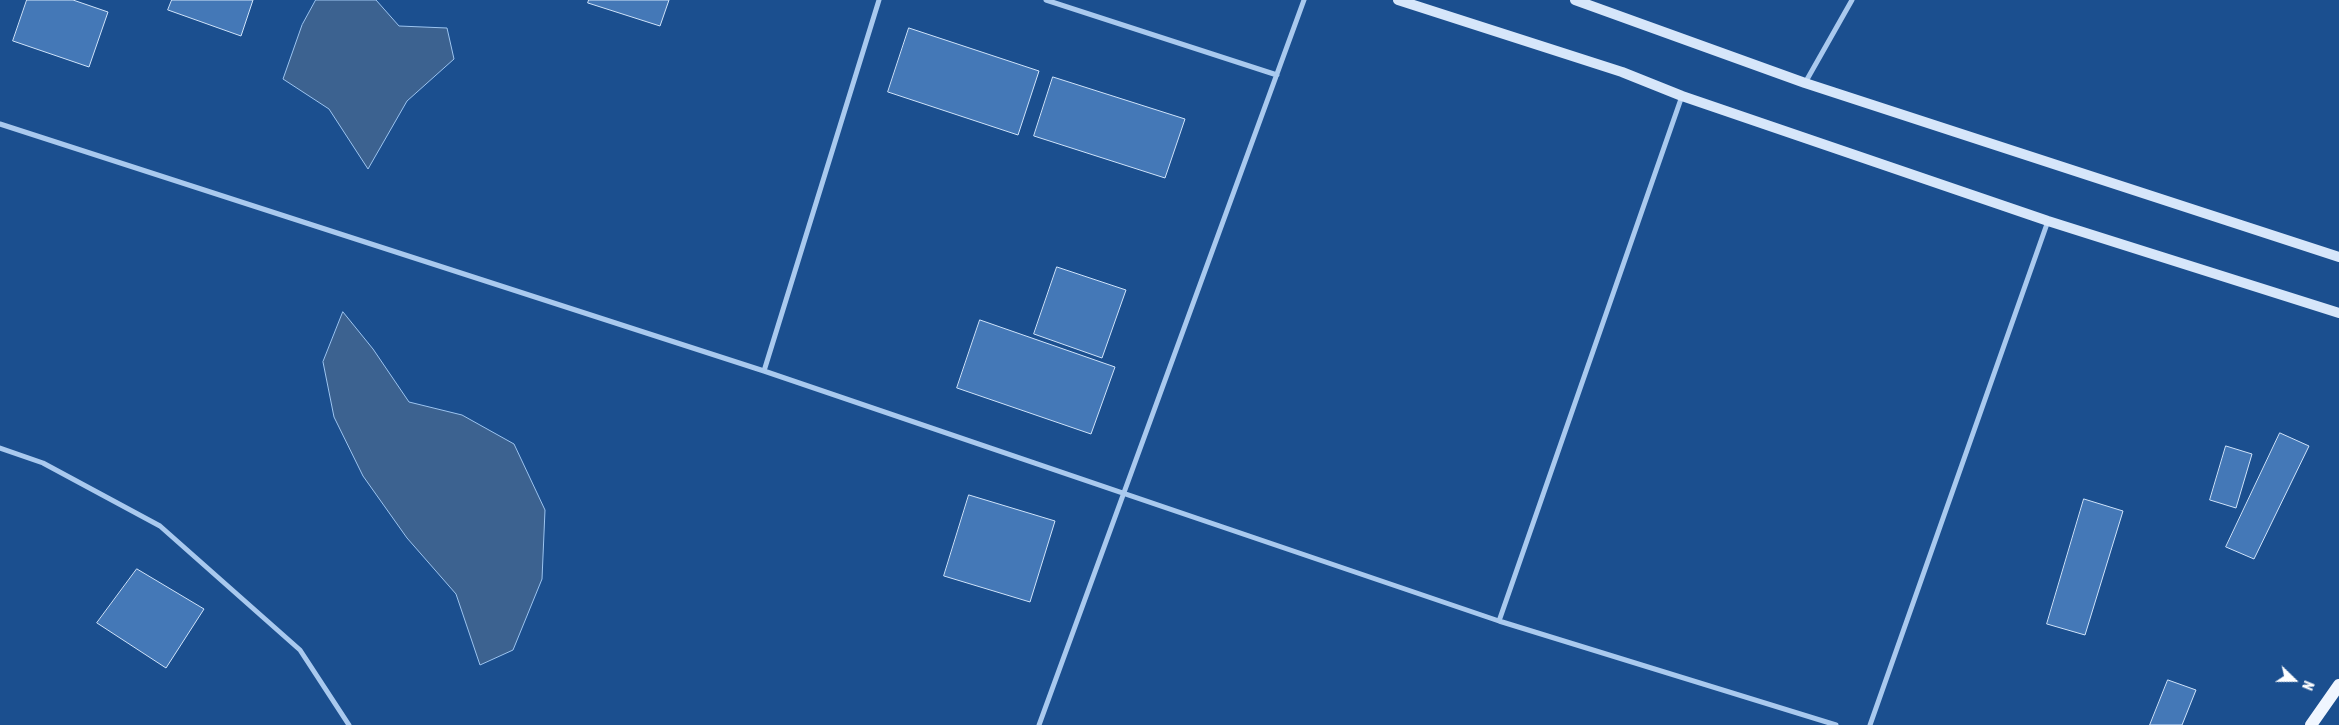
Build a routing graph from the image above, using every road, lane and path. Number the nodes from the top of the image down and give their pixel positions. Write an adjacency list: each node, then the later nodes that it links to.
1 (879, 0): 15 (street)
2 (1046, 0): 8 (street)
3 (1304, 0): 8 (street)
4 (1398, 0): 10 (main road)
5 (1575, 0): 7 (main road)
6 (1852, 0): 9 (street)
7 (1600, 4): 9 (main road)
8 (1277, 75): 17 (street)
9 (1805, 82): 13 (main road)
10 (1682, 96): 12 (main road); 18 (street)
11 (0, 124): 15 (street)
12 (2048, 221): 14 (main road); 23 (street)
13 (2339, 257)
14 (2339, 313)
15 (764, 371): 17 (street)
16 (0, 448): 20 (street)
17 (1124, 495): 18 (street); 21 (street)
18 (1500, 621): 22 (street)
19 (2339, 685): 24 (main road)
20 (349, 725)
21 (1039, 725)
22 (1836, 725)
23 (1870, 725)
24 (2311, 725)

